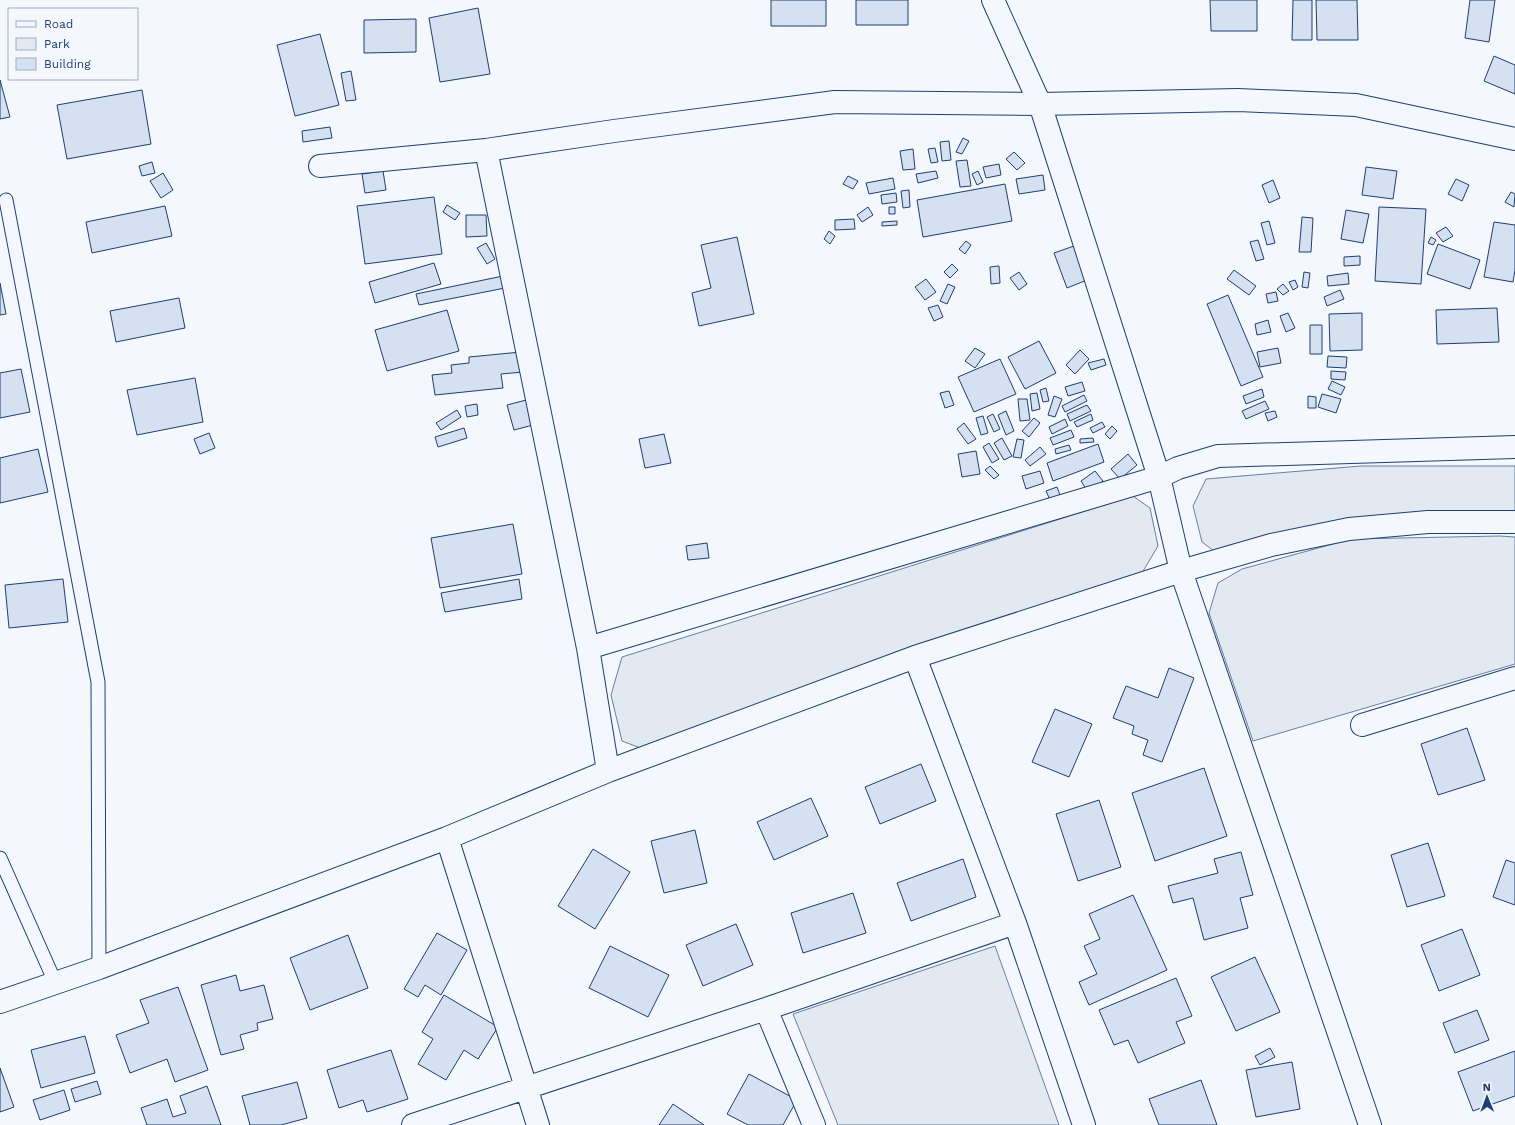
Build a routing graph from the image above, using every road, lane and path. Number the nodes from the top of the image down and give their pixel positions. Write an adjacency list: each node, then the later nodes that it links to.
1 (993, 0): 2 (street)
2 (1040, 104): 3 (street); 4 (street); 8 (street)
3 (1515, 139)
4 (486, 150): 5 (street); 11 (street)
5 (320, 166)
6 (6, 200): 19 (lane)
7 (1515, 447): 8 (street)
8 (1159, 476): 10 (street); 11 (street)
9 (1515, 522): 10 (street)
10 (1181, 571): 12 (street); 28 (street)
11 (588, 648): 15 (street)
12 (915, 656): 15 (street); 18 (street)
13 (1515, 678): 14 (street)
14 (1362, 725)
15 (608, 771): 16 (street)
16 (447, 838): 19 (street); 23 (street)
17 (0, 858): 20 (lane)
18 (1015, 923): 22 (street); 27 (street)
19 (99, 968): 20 (street)
20 (55, 982): 21 (street)
21 (0, 1002)
22 (766, 1009): 23 (street); 26 (street)
23 (526, 1087): 24 (street); 25 (street)
24 (413, 1125)
25 (538, 1125)
26 (814, 1125)
27 (1084, 1125)
28 (1370, 1125)

